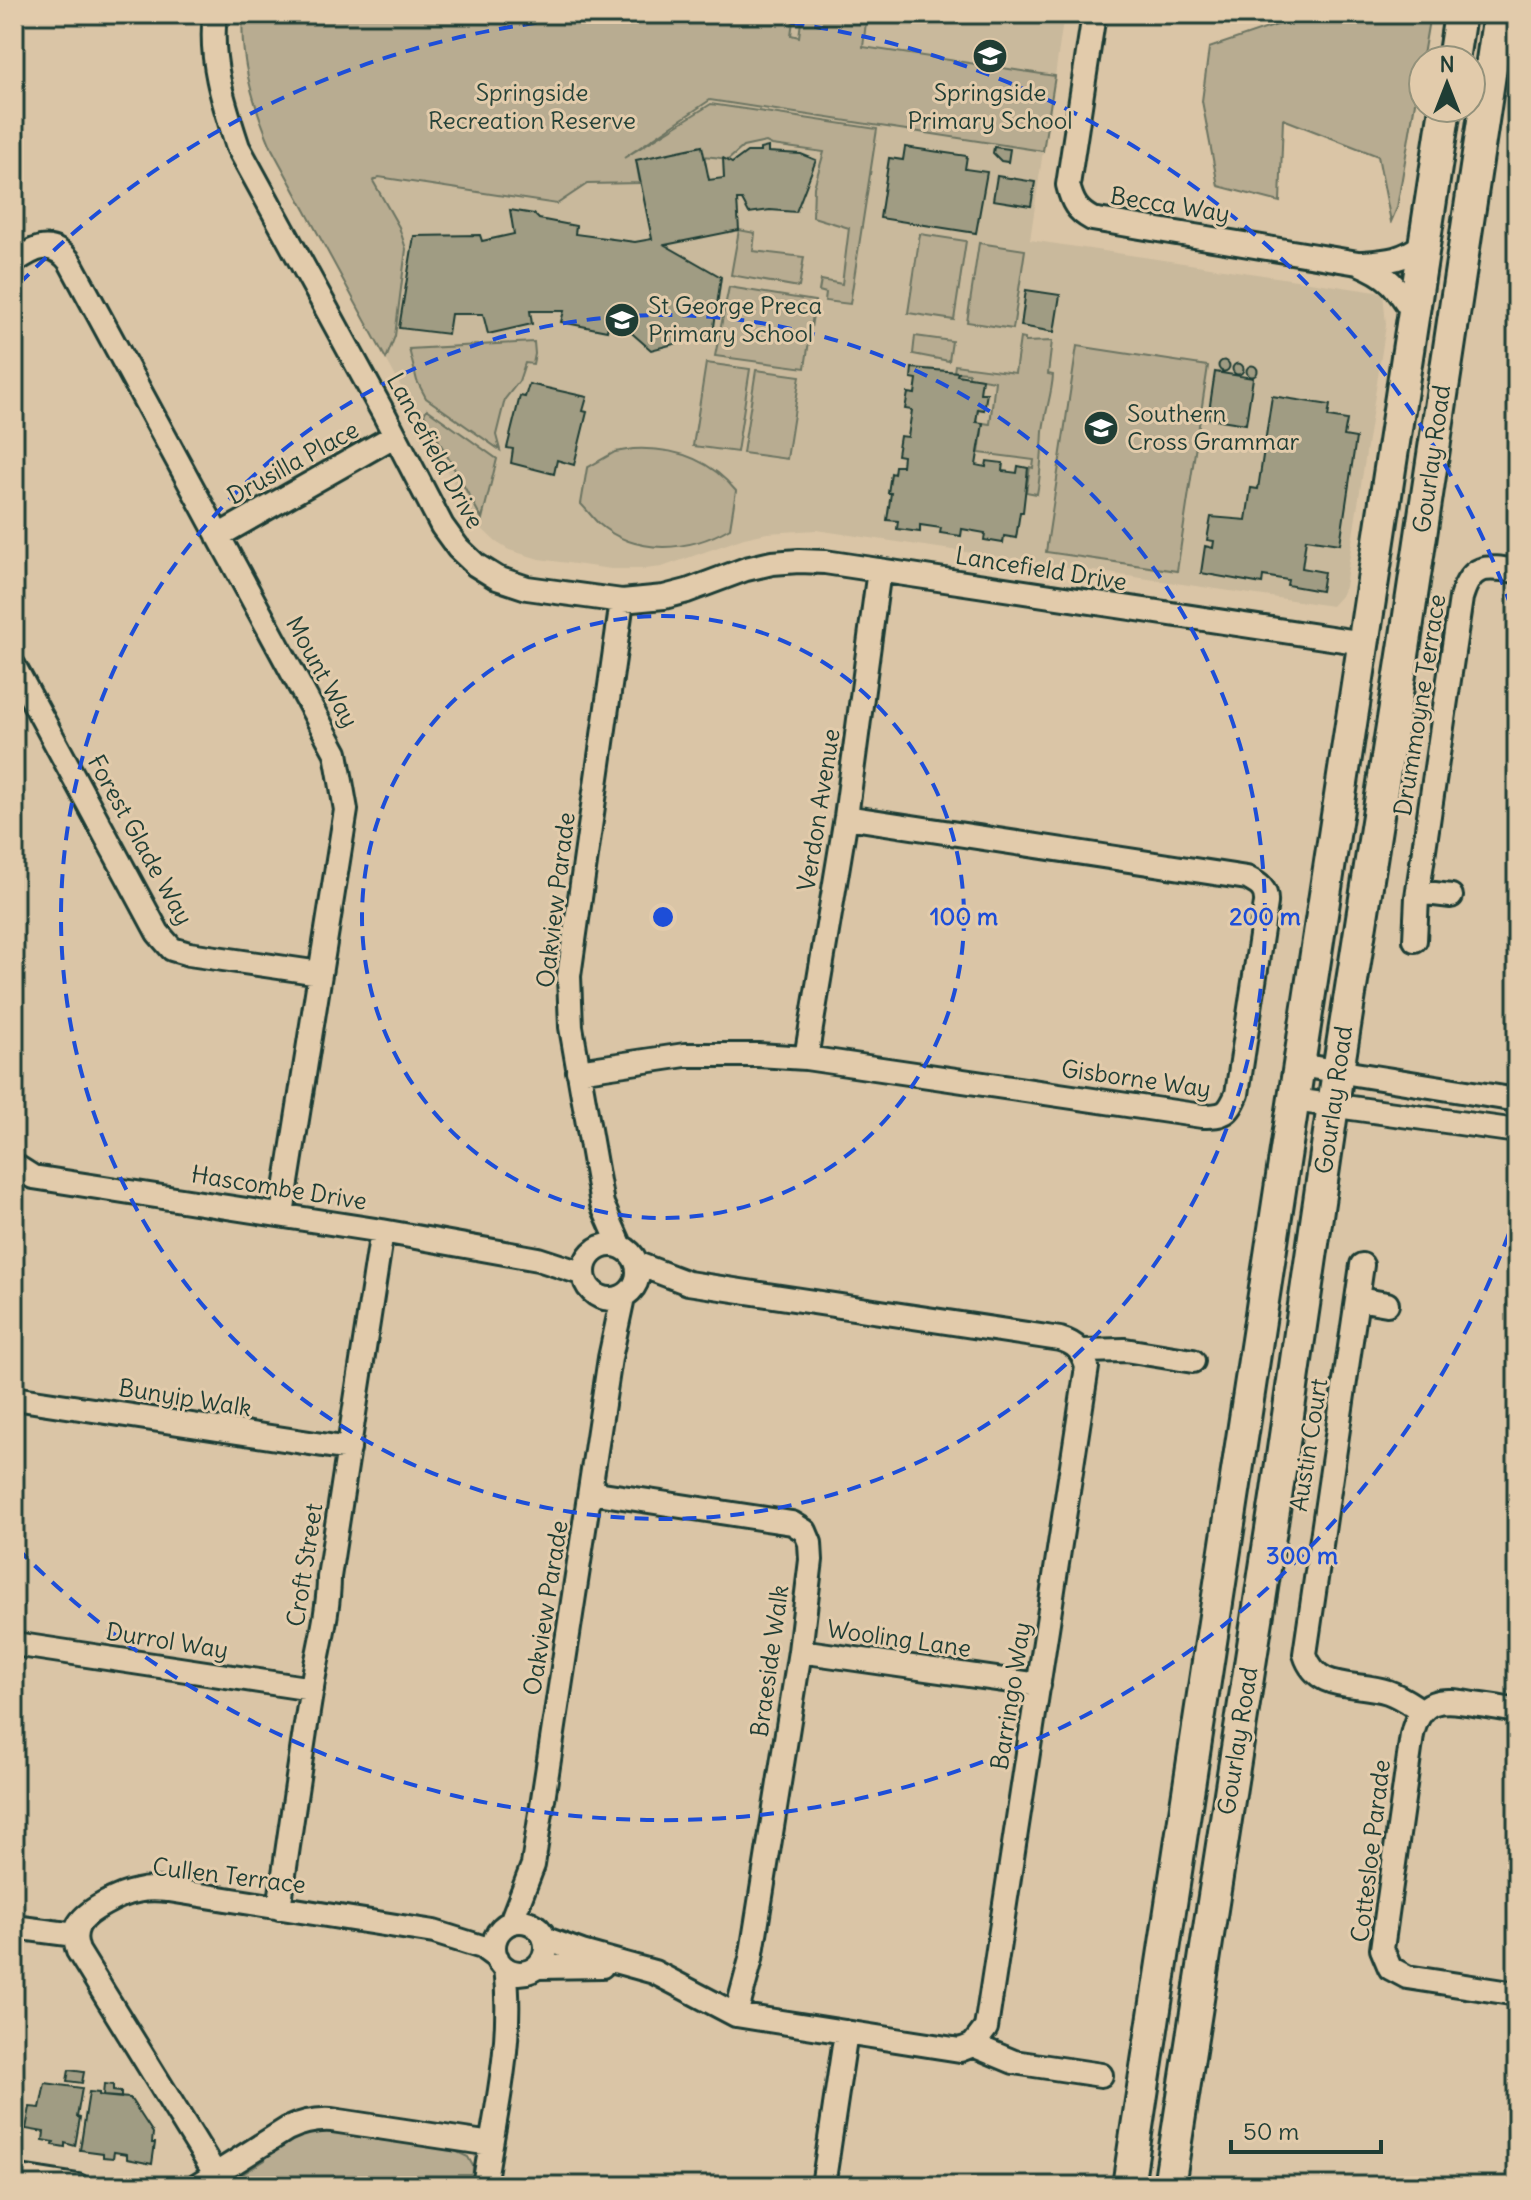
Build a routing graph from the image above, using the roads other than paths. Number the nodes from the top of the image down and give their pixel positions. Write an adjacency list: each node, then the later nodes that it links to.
1 (215, 14): 11 (street, Lancefield Drive)
2 (1094, 14): 9 (street, Becca Way)
3 (1460, 14): 5 (main road)
4 (1504, 27): 17 (main road, Gourlay Road)
5 (1455, 44)
6 (1443, 124): 7 (main road, Gourlay Road)
7 (1424, 244): 9 (street, Becca Way); 10 (main road, Gourlay Road)
8 (14, 262): 12 (street, Mount Way)
9 (1358, 263): 10 (street, Becca Way)
10 (1414, 314): 16 (main road, Gourlay Road)
11 (394, 436): 12 (street, Drusilla Place); 15 (street, Lancefield Drive)
12 (218, 536): 23 (street, Mount Way)
13 (879, 570): 15 (street, Lancefield Drive); 16 (street, Lancefield Drive); 19 (street, Verdon Avenue)
14 (1517, 571): 20 (street, Drummoyne Terrace)
15 (622, 601): 26 (street, Oakview Parade)
16 (1364, 643): 17 (main road); 25 (main road, Gourlay Road)
17 (1404, 649): 27 (main road, Gourlay Road)
18 (14, 666): 23 (street, Forest Glade Way)
19 (846, 817): 24 (street, Verdon Avenue); 24 (street, Gisborne Way)
20 (1418, 892): 21 (street); 22 (street, Drummoyne Terrace)
21 (1451, 896)
22 (1415, 940)
23 (320, 973): 34 (street, Mount Way)
24 (806, 1058): 26 (street, Gisborne Way)
25 (1299, 1065): 27 (street); 28 (main road, Gourlay Road)
26 (578, 1071): 33 (street, Oakview Parade)
27 (1338, 1071): 29 (street); 30 (main road, Gourlay Road)
28 (1294, 1100): 30 (street); 79 (main road, Gourlay Road)
29 (1517, 1100)
30 (1333, 1106): 31 (street); 80 (main road, Gourlay Road)
31 (1517, 1131)
32 (14, 1165): 34 (street, Hascombe Drive)
33 (602, 1204): 36 (street, Oakview Parade); 37 (street, Oakview Parade)
34 (282, 1214): 35 (street, Hascombe Drive)
35 (382, 1231): 37 (street, Hascombe Drive); 49 (street, Croft Street)
36 (621, 1247): 37 (street); 38 (street)
37 (590, 1260): 42 (street)
38 (638, 1264): 40 (street); 41 (street)
39 (1362, 1265): 43 (street, Austin Court)
40 (688, 1283): 41 (street); 45 (street)
41 (628, 1292): 42 (street); 46 (street, Oakview Parade)
42 (600, 1297): 46 (street, Oakview Parade)
43 (1358, 1299): 44 (street); 55 (street, Austin Court)
44 (1387, 1304)
45 (1083, 1351): 47 (street); 53 (street, Barringo Way)
46 (610, 1358): 50 (street, Oakview Parade)
47 (1193, 1361)
48 (14, 1398): 49 (street, Bunyip Walk)
49 (349, 1449): 54 (street, Croft Street)
50 (590, 1492): 52 (street, Braeside Walk); 57 (street, Oakview Parade)
51 (14, 1644): 54 (street, Durrol Way)
52 (800, 1651): 53 (street, Wooling Lane); 68 (street, Braeside Walk)
53 (1039, 1685): 71 (street, Barringo Way)
54 (312, 1689): 58 (street, Croft Street)
55 (1422, 1711): 56 (street); 67 (street, Cottesloe Parade)
56 (1517, 1711)
57 (533, 1865): 59 (street, Oakview Parade); 62 (street, Oakview Parade)
58 (279, 1908): 61 (street, Cullen Terrace); 63 (street, Cullen Terrace)
59 (507, 1924): 61 (street, Cullen Terrace); 62 (street); 64 (street)
60 (14, 1927): 63 (street)
61 (434, 1932): 64 (street, Cullen Terrace)
62 (542, 1933): 65 (street); 66 (street)
63 (75, 1935): 75 (street)
64 (501, 1963): 66 (street); 70 (street)
65 (627, 1966): 66 (street); 68 (street)
66 (536, 1968): 70 (street)
67 (1517, 1994)
68 (736, 2015): 69 (street)
69 (846, 2032): 71 (street); 78 (street)
70 (506, 2038): 73 (street)
71 (973, 2045): 72 (street)
72 (1101, 2075)
73 (491, 2144): 75 (street); 77 (street)
74 (14, 2176): 76 (street)
75 (206, 2181)
76 (78, 2186)
77 (484, 2186)
78 (823, 2186)
79 (1128, 2186)
80 (1169, 2186)

